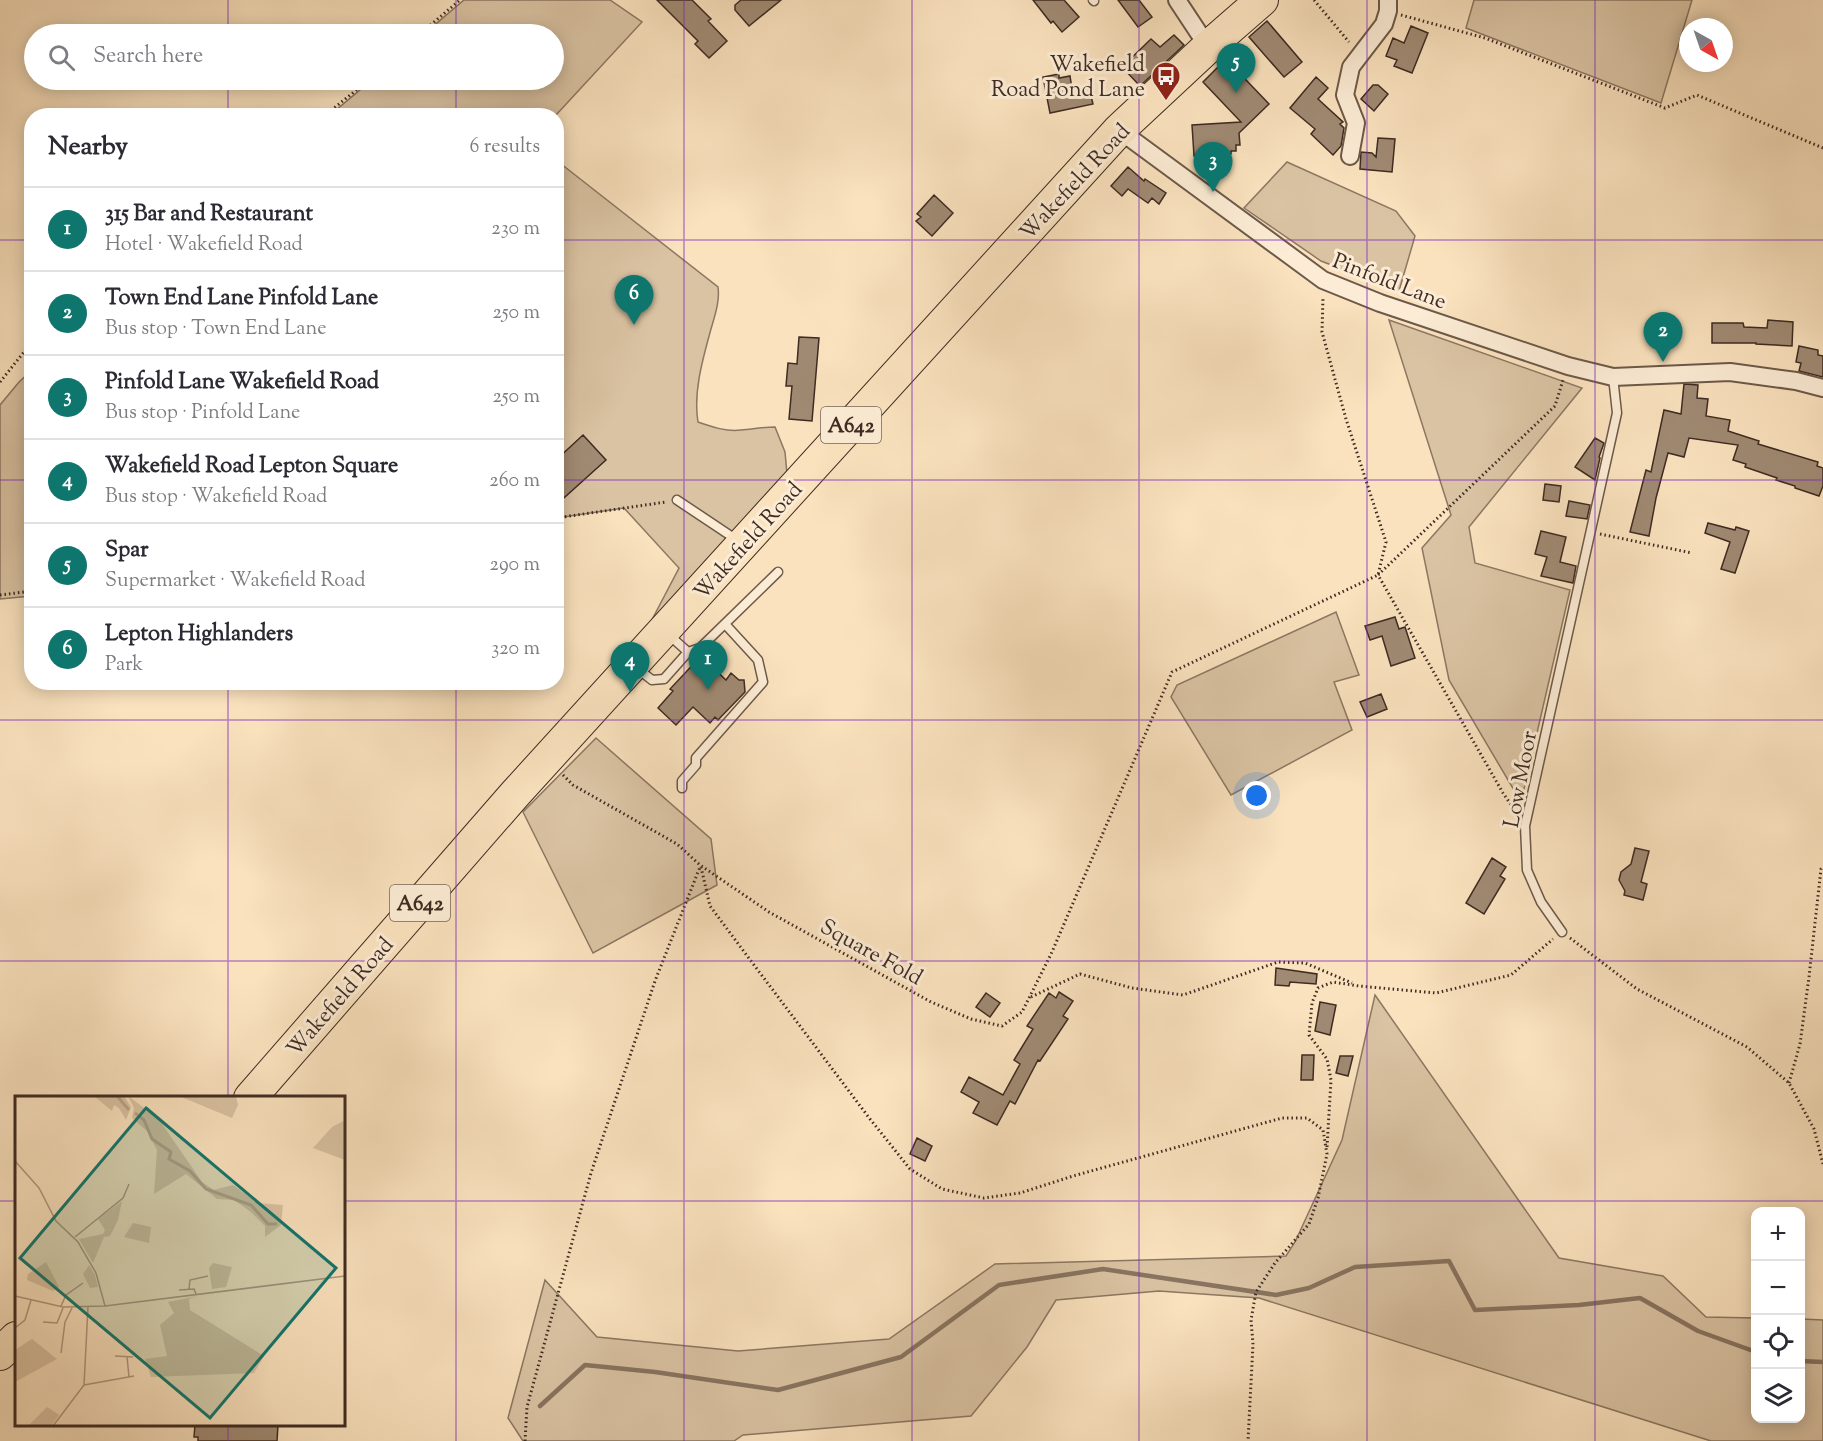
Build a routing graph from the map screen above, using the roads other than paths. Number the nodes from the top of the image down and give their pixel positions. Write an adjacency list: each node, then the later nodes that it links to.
1 (1177, 0): 4 (street)
2 (1262, 0): 4 (highway, Wakefield Road / A642)
3 (1388, 6): 6 (street)
4 (1208, 47): 5 (highway, Wakefield Road / A642)
5 (1119, 130): 7 (street, Pinfold Lane); 10 (highway, Wakefield Road / A642)
6 (1350, 156)
7 (1613, 377): 8 (street, Pinfold Lane); 17 (lane, Low Moor)
8 (1823, 388)
9 (677, 500): 10 (lane)
10 (742, 544): 13 (highway, Wakefield Road / A642)
11 (778, 572): 12 (lane)
12 (725, 624): 14 (lane); 16 (lane)
13 (664, 630): 14 (lane); 15 (highway, Wakefield Road / A642)
14 (688, 652): 15 (lane)
15 (633, 664): 18 (highway, Wakefield Road / A642)
16 (682, 788)
17 (1562, 932)
18 (252, 1096)
19 (15, 1339): 20 (highway)
20 (0, 1354)

